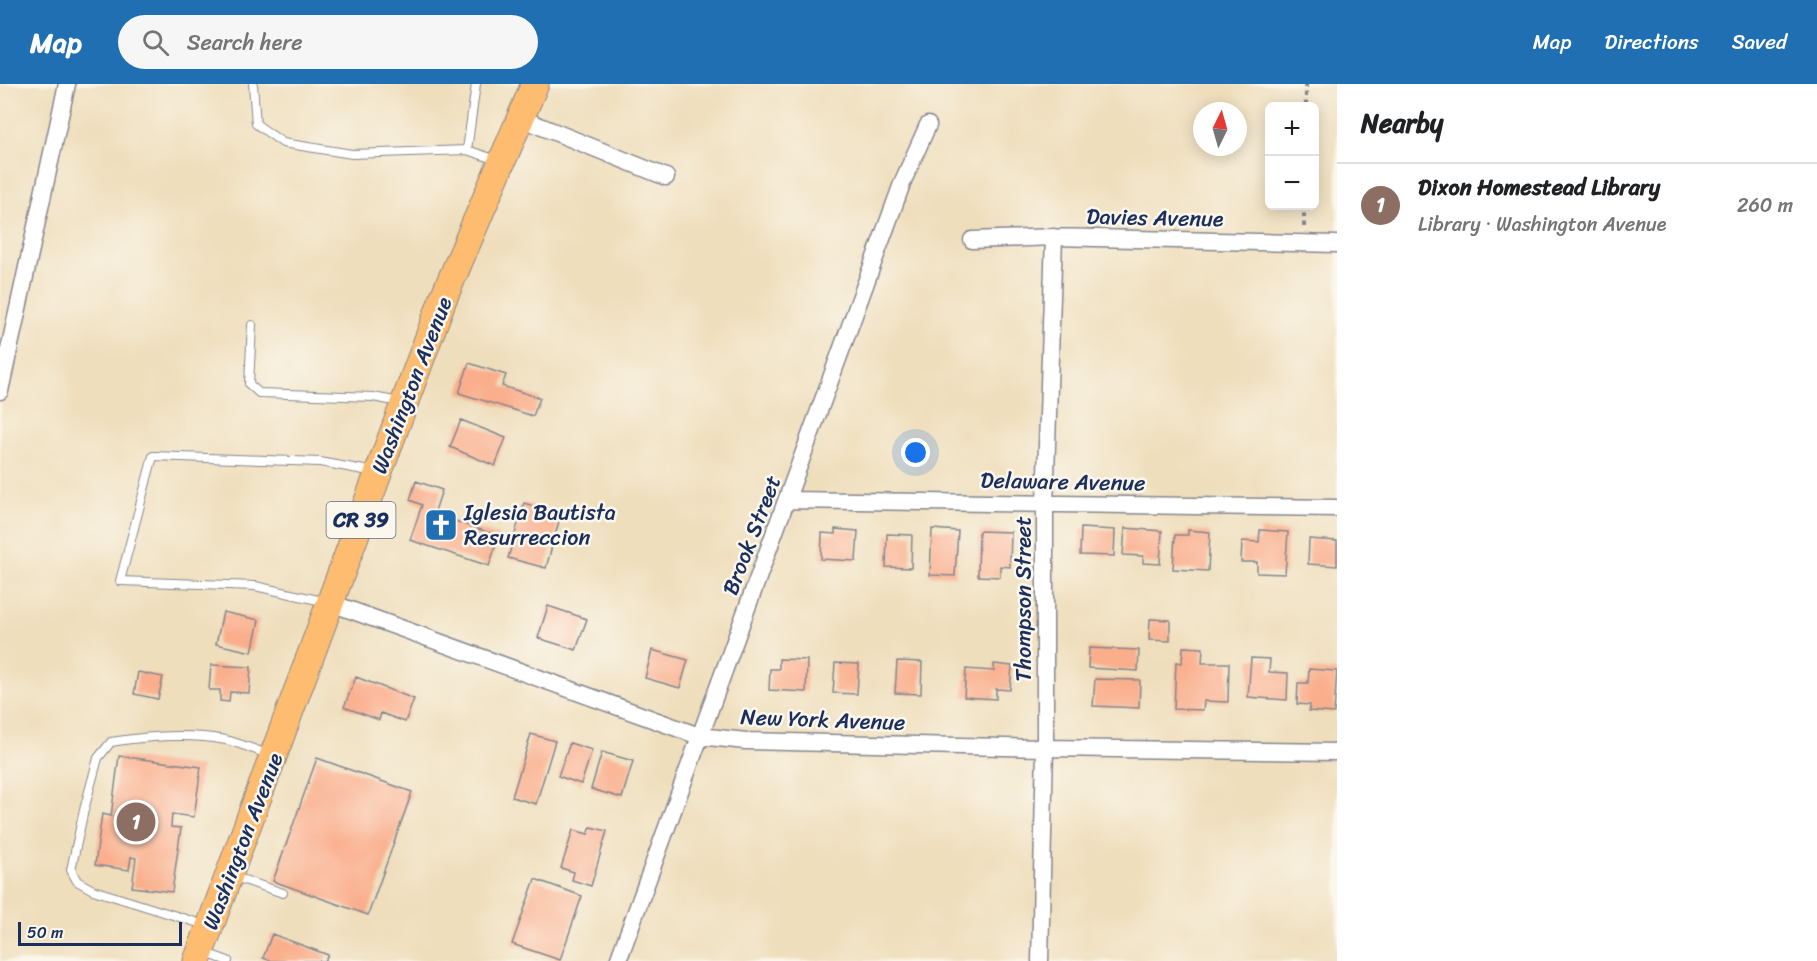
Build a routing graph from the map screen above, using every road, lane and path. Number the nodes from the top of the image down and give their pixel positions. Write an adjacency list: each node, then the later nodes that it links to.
1 (68, 84): 16 (street)
2 (253, 84): 9 (lane)
3 (476, 84): 9 (lane)
4 (535, 84): 7 (main road, Washington Avenue / CR 39)
5 (1306, 84): 6 (path)
6 (1306, 102)
7 (520, 118): 10 (main road, Washington Avenue / CR 39); 11 (street)
8 (928, 125): 19 (street, Brook Street)
9 (467, 150): 10 (lane)
10 (501, 162): 17 (main road, Washington Avenue / CR 39)
11 (666, 177)
12 (1054, 237): 13 (street, Davies Avenue); 14 (street, Davies Avenue); 20 (street, Thompson Street)
13 (972, 240)
14 (1337, 244)
15 (252, 325): 17 (lane)
16 (0, 391)
17 (403, 403): 18 (main road, Washington Avenue / CR 39)
18 (378, 472): 22 (main road, Washington Avenue / CR 39); 22 (lane)
19 (788, 500): 20 (street, Delaware Avenue); 23 (street, Brook Street)
20 (1045, 504): 21 (street, Delaware Avenue); 24 (street, Thompson Street)
21 (1337, 508)
22 (331, 603): 23 (street, New York Avenue); 26 (main road, Washington Avenue / CR 39)
23 (699, 736): 24 (street, New York Avenue); 32 (street, Brook Street)
24 (1045, 748): 25 (street, New York Avenue); 33 (street, Thompson Street)
25 (1337, 752)
26 (274, 756): 27 (main road, Washington Avenue / CR 39); 29 (lane)
27 (229, 875): 28 (lane); 29 (main road, Washington Avenue / CR 39)
28 (283, 893)
29 (210, 926): 30 (main road, Washington Avenue / CR 39)
30 (199, 956): 31 (lane)
31 (228, 961)
32 (618, 961)
33 (1040, 961)

